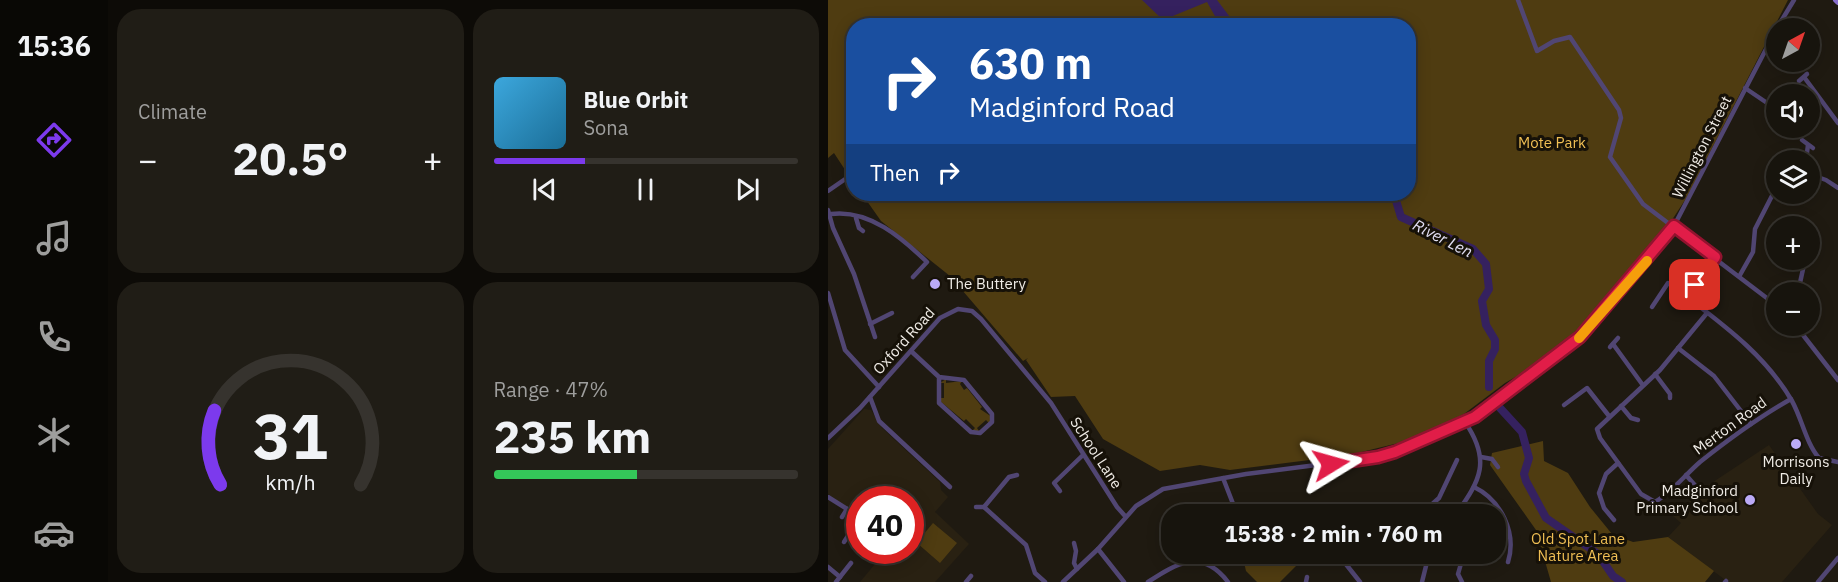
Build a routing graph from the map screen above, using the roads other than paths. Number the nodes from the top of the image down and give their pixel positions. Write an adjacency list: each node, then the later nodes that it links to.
1 (1518, 0): 20 (street)
2 (1794, 0): 3 (street, Willington Street)
3 (1783, 18)
4 (1766, 49): 7 (street, Willington Street)
5 (1803, 77): 6 (street)
6 (1808, 84)
7 (1745, 88): 9 (street); 20 (street, Willington Street)
8 (1820, 101): 10 (street)
9 (1766, 102)
10 (1838, 123)
11 (1802, 141): 12 (street)
12 (1810, 150)
13 (1820, 178): 15 (street)
14 (846, 179): 16 (street)
15 (1838, 188)
16 (828, 191)
17 (1768, 204): 23 (street)
18 (830, 212): 19 (street); 31 (street)
19 (856, 218): 21 (street); 24 (street)
20 (1674, 226): 22 (street); 50 (street, Willington Street)
21 (863, 231)
22 (1715, 257): 23 (street); 26 (street)
23 (1740, 275): 27 (street)
24 (913, 277)
25 (828, 293): 41 (street)
26 (1688, 294): 28 (street); 30 (street)
27 (1766, 297)
28 (1652, 307)
29 (892, 313): 31 (street)
30 (1707, 313): 35 (street); 44 (street)
31 (870, 324): 33 (street)
32 (1804, 336): 39 (street)
33 (875, 338)
34 (1618, 338): 40 (street)
35 (1678, 348): 37 (street); 51 (street)
36 (911, 351): 38 (street); 41 (street, Oxford Road); 45 (street, Oxford Road)
37 (1655, 374): 40 (street); 43 (street)
38 (939, 377): 38 (street)
39 (1838, 380)
40 (1642, 384): 47 (street)
41 (879, 387): 42 (street, Oxford Road)
42 (870, 397): 52 (street, Oxford Road); 62 (street)
43 (1670, 398)
44 (1791, 399): 51 (street, Merton Road); 56 (street)
45 (1049, 401): 53 (street, School Lane)
46 (1564, 405): 48 (street)
47 (1622, 406): 48 (street); 49 (street)
48 (1609, 416): 57 (street, Merton Road)
49 (1638, 420)
50 (1465, 422): 54 (street); 61 (street, Willington Street)
51 (1751, 424): 60 (street, Merton Road)
52 (828, 438)
53 (1083, 455): 65 (street); 75 (street, School Lane)
54 (1481, 456): 58 (street); 63 (street)
55 (1457, 460): 68 (street)
56 (1838, 462)
57 (1618, 464): 60 (street, Merton Road); 77 (street)
58 (1498, 467)
59 (1017, 475): 72 (street)
60 (1686, 475): 64 (street, Merton Road)
61 (1223, 478): 67 (street); 75 (street, Willington Street)
62 (950, 487)
63 (1474, 487): 69 (street); 70 (street)
64 (1700, 490)
65 (1060, 491)
66 (828, 497): 73 (street)
67 (1233, 504)
68 (1433, 504)
69 (1463, 504)
70 (1494, 504)
71 (976, 507): 72 (street)
72 (984, 507): 98 (street)
73 (846, 508)
74 (846, 511): 76 (street)
75 (1125, 516): 82 (street, Willington Street)
76 (842, 517)
77 (1614, 520)
78 (1506, 522): 84 (street)
79 (846, 539): 80 (street)
80 (844, 542)
81 (1074, 543): 92 (street)
82 (1098, 549): 92 (street, Willington Street); 100 (street)
83 (1838, 558): 95 (street)
84 (1508, 562)
85 (850, 564): 94 (street)
86 (1178, 564): 101 (street)
87 (1200, 564): 102 (street)
88 (1339, 564): 103 (street)
89 (1426, 564): 104 (street)
90 (1460, 564): 105 (street)
91 (828, 567): 94 (street)
92 (1077, 569): 99 (street, Willington Street)
93 (971, 576): 97 (street)
94 (840, 577): 96 (street)
95 (1820, 580): 106 (street)
96 (836, 582)
97 (966, 582)
98 (1045, 582)
99 (1063, 582)
100 (1124, 582)
101 (1148, 582)
102 (1228, 582)
103 (1360, 582)
104 (1422, 582)
105 (1462, 582)
106 (1829, 582)

